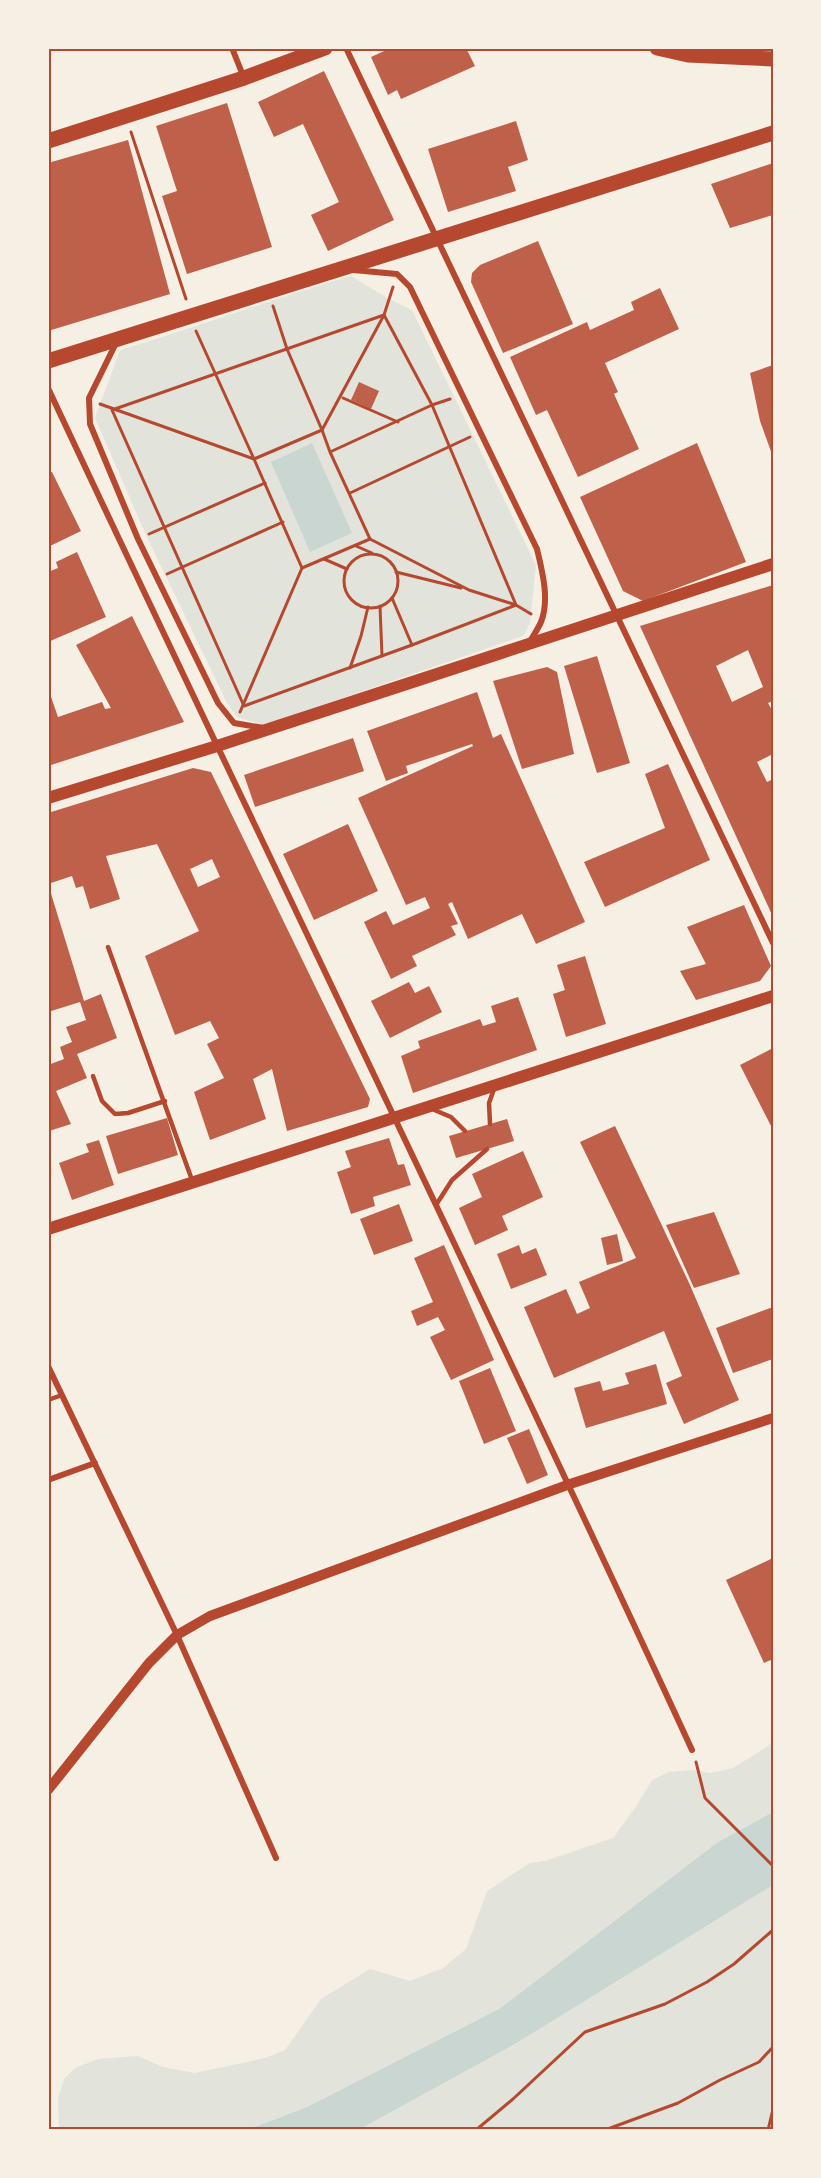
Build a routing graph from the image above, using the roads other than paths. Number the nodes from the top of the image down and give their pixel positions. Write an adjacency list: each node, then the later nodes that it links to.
1 (232, 48): 6 (street)
2 (325, 48): 6 (main road)
3 (346, 48): 9 (street)
4 (657, 48): 5 (main road)
5 (773, 59)
6 (244, 78): 8 (main road)
7 (773, 133): 9 (main road)
8 (48, 141)
9 (437, 238): 10 (main road); 15 (street)
10 (344, 268): 11 (main road); 16 (street)
11 (117, 340): 12 (main road); 17 (street)
12 (48, 361)
13 (48, 388): 18 (street)
14 (773, 564): 15 (main road)
15 (617, 616): 16 (main road); 20 (street)
16 (529, 644): 17 (main road)
17 (270, 729): 18 (main road)
18 (217, 746): 19 (main road); 27 (street)
19 (48, 798)
20 (773, 943)
21 (108, 947): 25 (lane)
22 (773, 996): 24 (main road)
23 (93, 1076): 25 (lane)
24 (496, 1086): 26 (main road); 28 (lane)
25 (165, 1101): 31 (lane)
26 (429, 1108): 27 (main road); 29 (lane)
27 (395, 1119): 31 (main road); 32 (street)
28 (490, 1124)
29 (465, 1131)
30 (486, 1149): 32 (lane)
31 (193, 1183): 33 (main road)
32 (436, 1206): 40 (street)
33 (48, 1229)
34 (48, 1366): 35 (street)
35 (62, 1395): 36 (lane); 38 (street)
36 (48, 1400)
37 (773, 1418): 40 (street)
38 (95, 1463): 39 (street); 41 (street)
39 (48, 1480)
40 (570, 1484): 41 (street); 42 (street)
41 (177, 1635): 43 (street); 44 (street)
42 (693, 1750)
43 (48, 1790)
44 (276, 1858)

